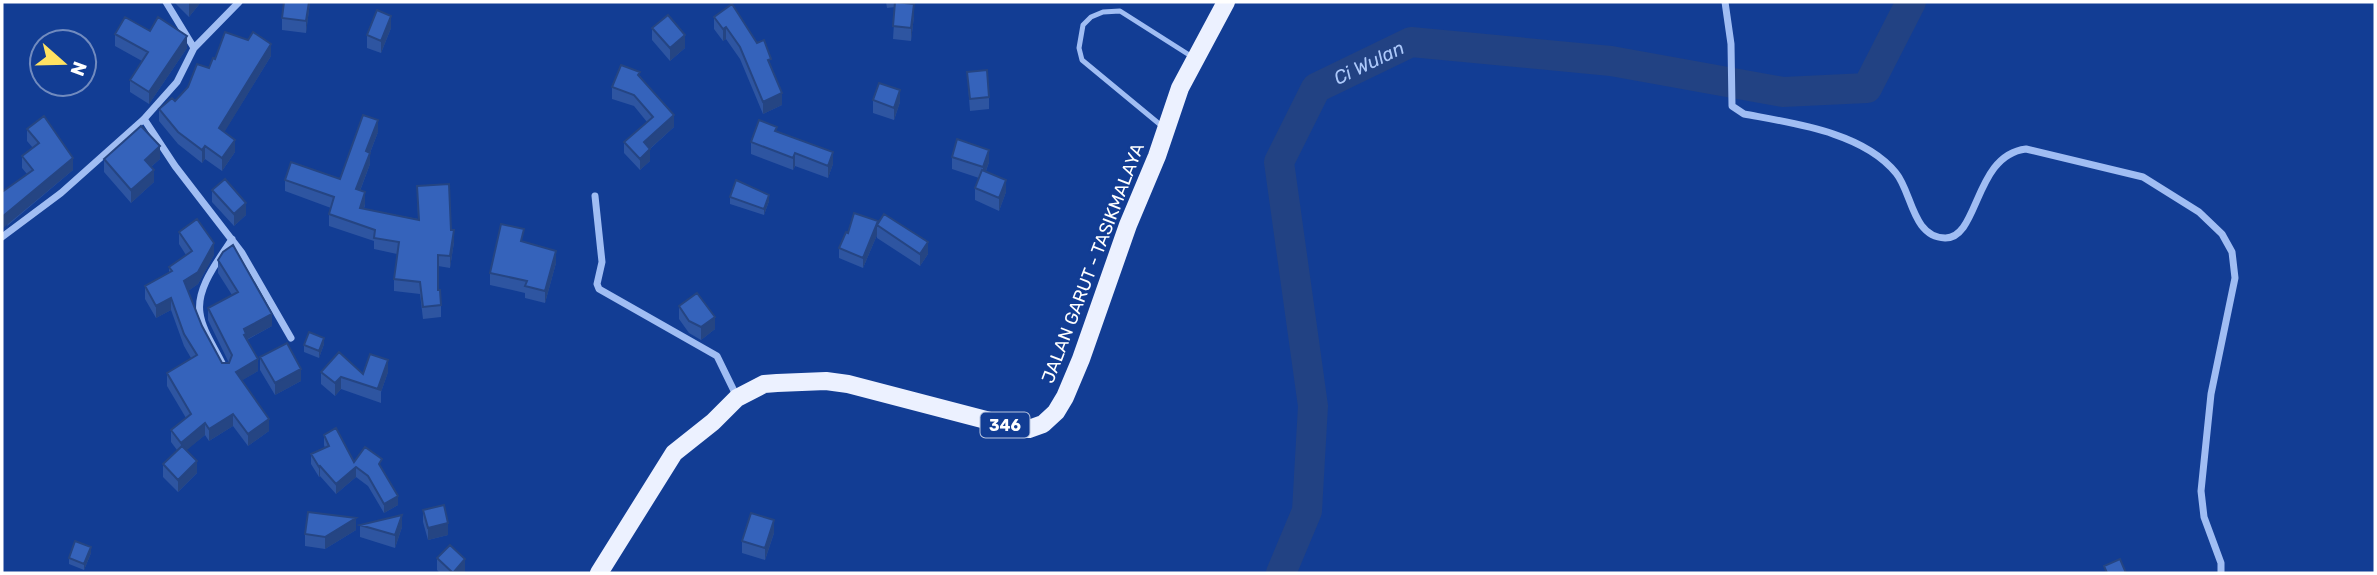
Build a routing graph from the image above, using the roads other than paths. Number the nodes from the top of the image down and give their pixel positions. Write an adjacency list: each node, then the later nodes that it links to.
1 (166, 2): 5 (street)
2 (239, 2): 5 (street)
3 (1226, 2): 6 (main road, JALAN GARUT - TASIKMALAYA / 346)
4 (1726, 2): 16 (street)
5 (194, 48): 7 (street)
6 (1197, 60): 8 (main road, JALAN GARUT - TASIKMALAYA / 346); 8 (lane)
7 (144, 118): 10 (street); 11 (street)
8 (1166, 130): 14 (main road, JALAN GARUT - TASIKMALAYA / 346)
9 (594, 197): 14 (street)
10 (2, 237)
11 (232, 239): 12 (street); 13 (street)
12 (291, 338)
13 (226, 370)
14 (737, 398): 15 (main road, JALAN GARUT - TASIKMALAYA / 346)
15 (599, 573)
16 (2221, 573)

